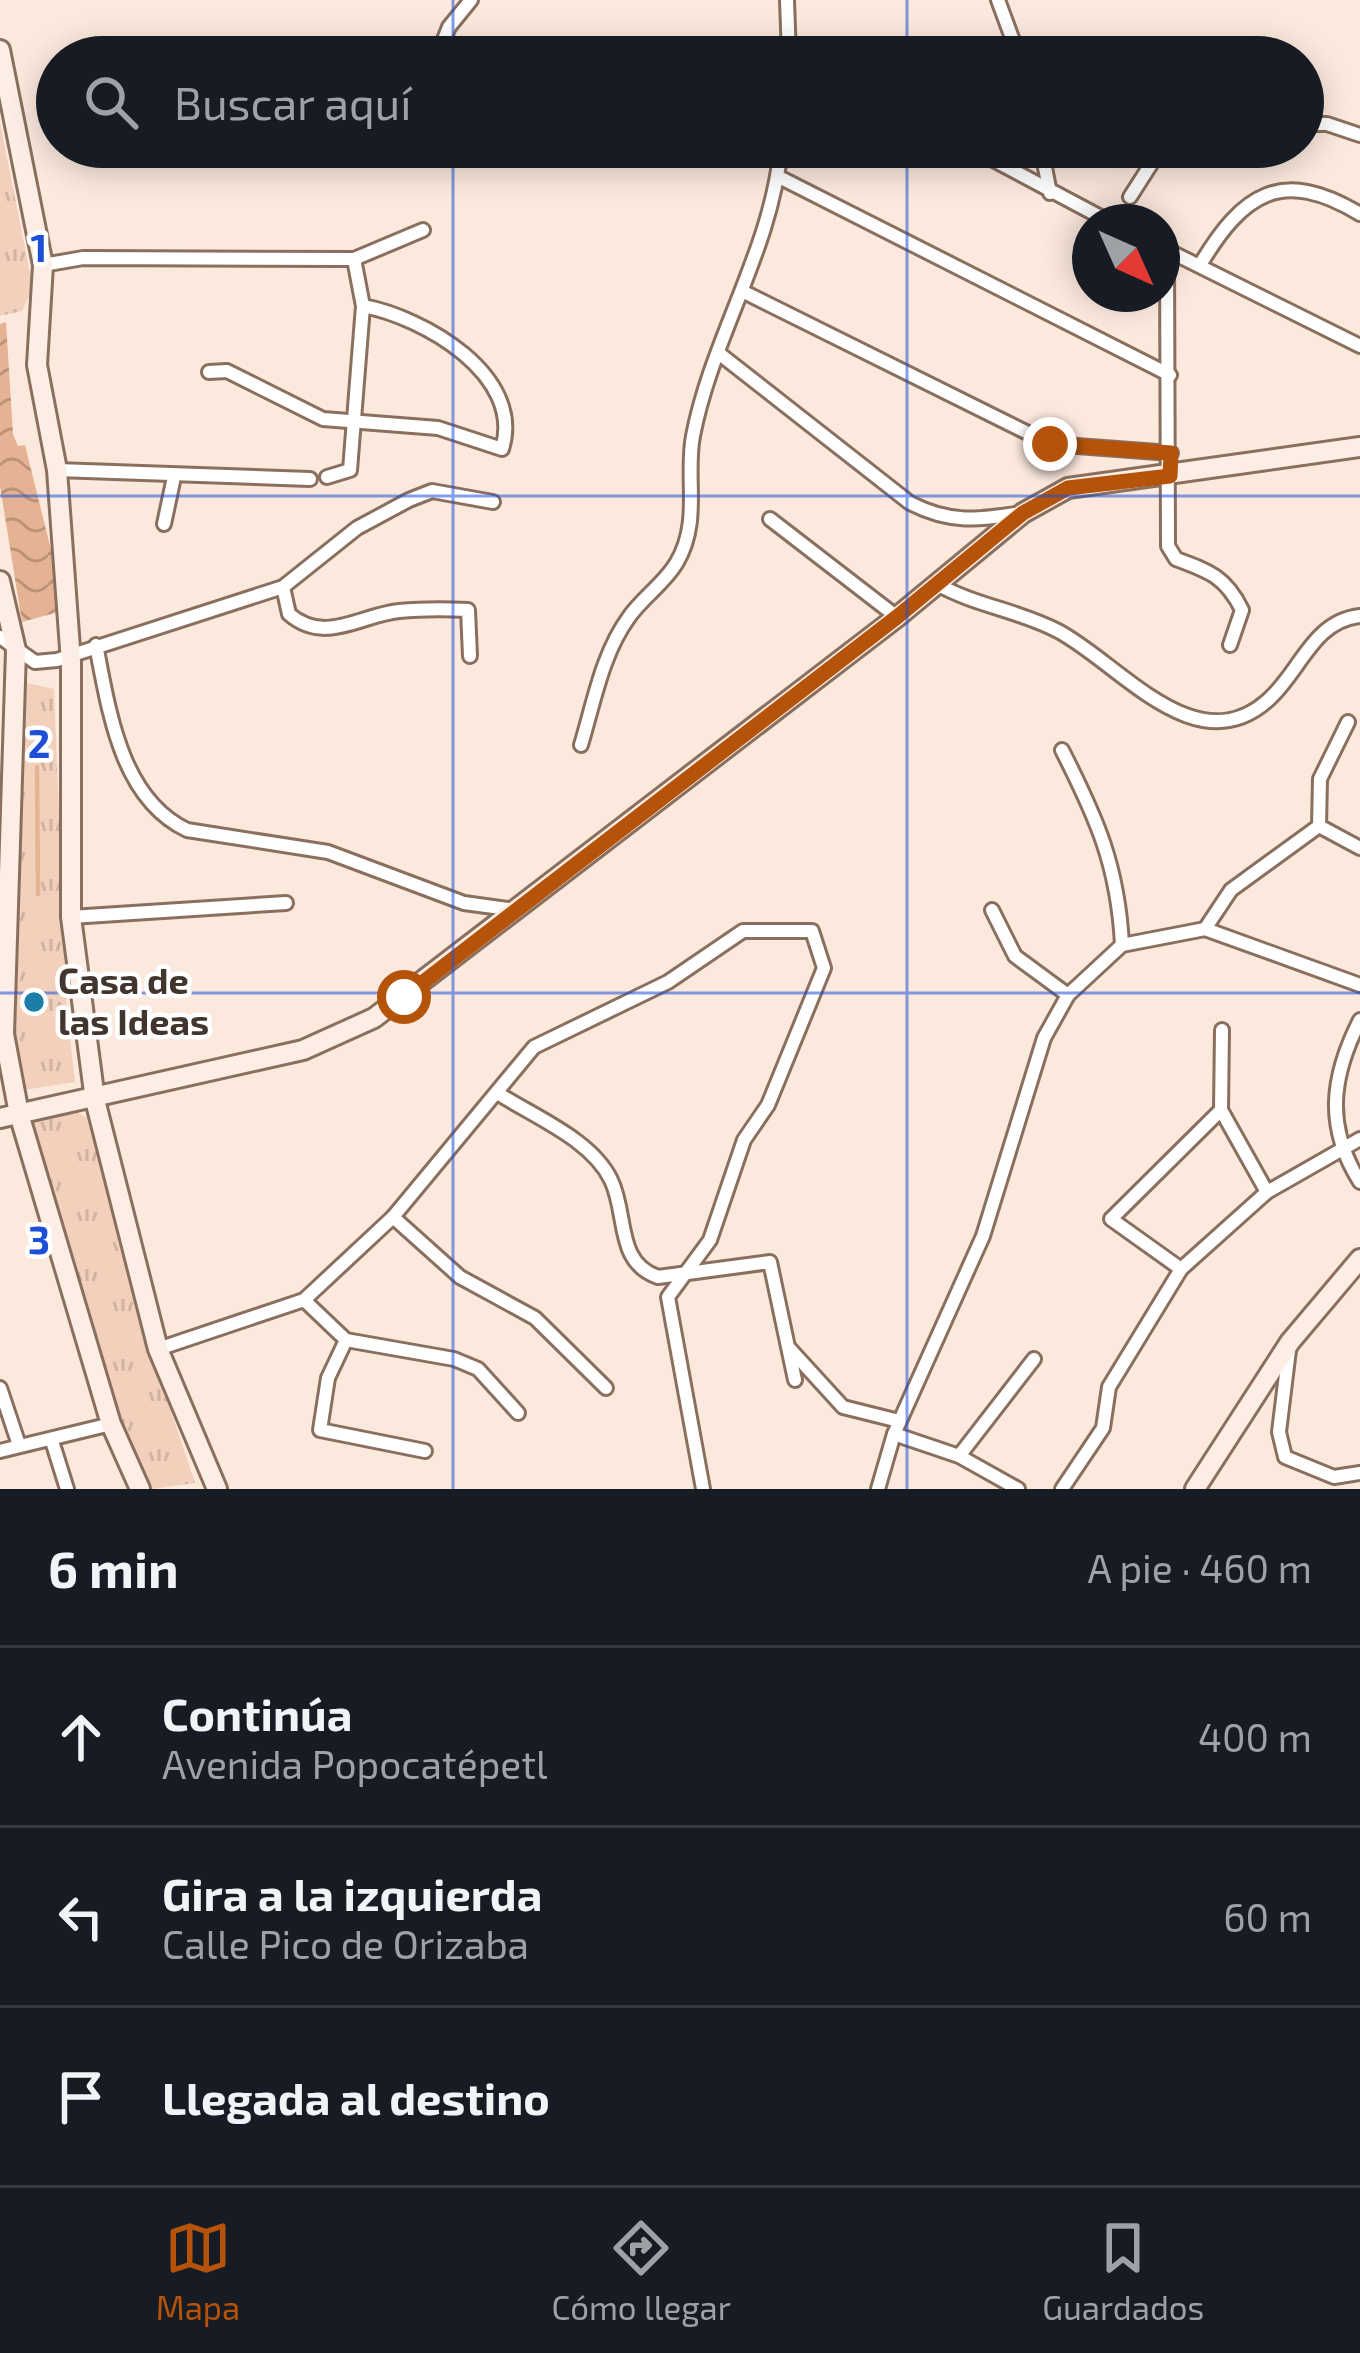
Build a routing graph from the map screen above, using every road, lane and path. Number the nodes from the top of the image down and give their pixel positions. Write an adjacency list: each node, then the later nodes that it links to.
1 (471, 0): 4 (street)
2 (787, 0): 5 (street)
3 (998, 0): 6 (street)
4 (445, 36)
5 (789, 36)
6 (1011, 36)
7 (0, 50): 23 (main road)
8 (1324, 124): 9 (street)
9 (1360, 135)
10 (779, 168): 14 (street)
11 (1006, 168): 15 (street)
12 (1045, 168): 15 (street)
13 (1149, 168): 16 (street)
14 (778, 177): 24 (street); 30 (street)
15 (1050, 193): 17 (street)
16 (1130, 197)
17 (1073, 204)
18 (1360, 214): 22 (street)
19 (423, 230): 21 (street)
20 (1180, 256): 22 (street)
21 (354, 259): 23 (street); 25 (street)
22 (1199, 265): 27 (street)
23 (43, 266): 34 (main road)
24 (744, 292): 28 (street); 33 (street)
25 (363, 306): 31 (street); 31 (street)
26 (1167, 312): 30 (street)
27 (1360, 346)
28 (721, 355): 40 (street); 54 (street)
29 (209, 372): 31 (street)
30 (1170, 375): 33 (street)
31 (355, 420): 37 (street)
32 (1360, 447): 35 (main road)
33 (1171, 453): 35 (street)
34 (57, 470): 36 (street); 51 (main road)
35 (1170, 476): 40 (main road); 49 (street)
36 (175, 477): 38 (street); 42 (street)
37 (328, 477)
38 (303, 479)
39 (493, 502): 45 (street)
40 (1023, 513): 44 (main road)
41 (770, 519): 47 (street)
42 (164, 524)
43 (0, 581): 50 (main road)
44 (938, 584): 46 (street); 47 (main road)
45 (283, 587): 48 (street); 52 (street)
46 (1360, 616)
47 (897, 617): 59 (main road)
48 (96, 645): 51 (street); 59 (street)
49 (1230, 645)
50 (6, 646): 51 (street); 68 (main road)
51 (70, 651): 61 (main road)
52 (470, 656)
53 (1348, 722): 56 (street)
54 (581, 745)
55 (1062, 750): 63 (street)
56 (1319, 826): 57 (street); 62 (street)
57 (1360, 848)
58 (286, 903): 61 (street)
59 (516, 910): 70 (main road)
60 (992, 910): 65 (street)
61 (70, 917): 70 (main road)
62 (1205, 929): 63 (street); 64 (street)
63 (1122, 945): 65 (street)
64 (1360, 985)
65 (1069, 994): 92 (street)
66 (1360, 1020): 74 (street)
67 (1222, 1030): 71 (street)
68 (2, 1034): 72 (main road)
69 (499, 1094): 77 (street); 80 (street); 80 (street)
70 (95, 1100): 72 (main road); 85 (main road)
71 (1221, 1110): 76 (street); 79 (street)
72 (10, 1116): 91 (main road)
73 (1360, 1139): 74 (street)
74 (1340, 1149): 75 (street); 76 (street)
75 (1360, 1182)
76 (1267, 1192): 79 (street)
77 (393, 1217): 81 (street); 89 (street)
78 (1360, 1259): 83 (main road)
79 (1180, 1269): 106 (street)
80 (690, 1272): 84 (street); 103 (street)
81 (304, 1300): 82 (street); 85 (street)
82 (346, 1340): 90 (street); 96 (street)
83 (1290, 1342): 98 (street); 107 (main road)
84 (788, 1347): 87 (street); 92 (street)
85 (158, 1349): 102 (main road)
86 (1034, 1359): 97 (street)
87 (795, 1380)
88 (0, 1388): 94 (street)
89 (606, 1388)
90 (518, 1413)
91 (111, 1424): 93 (street); 101 (main road)
92 (897, 1427): 97 (street); 104 (street)
93 (52, 1441): 94 (street); 100 (street)
94 (19, 1445): 95 (street)
95 (0, 1450)
96 (425, 1451)
97 (959, 1456): 105 (street)
98 (1312, 1472): 99 (street); 108 (street)
99 (1360, 1473)
100 (67, 1489)
101 (140, 1489)
102 (217, 1489)
103 (703, 1489)
104 (878, 1489)
105 (1018, 1489)
106 (1062, 1489)
107 (1195, 1489)
108 (1309, 1489)

